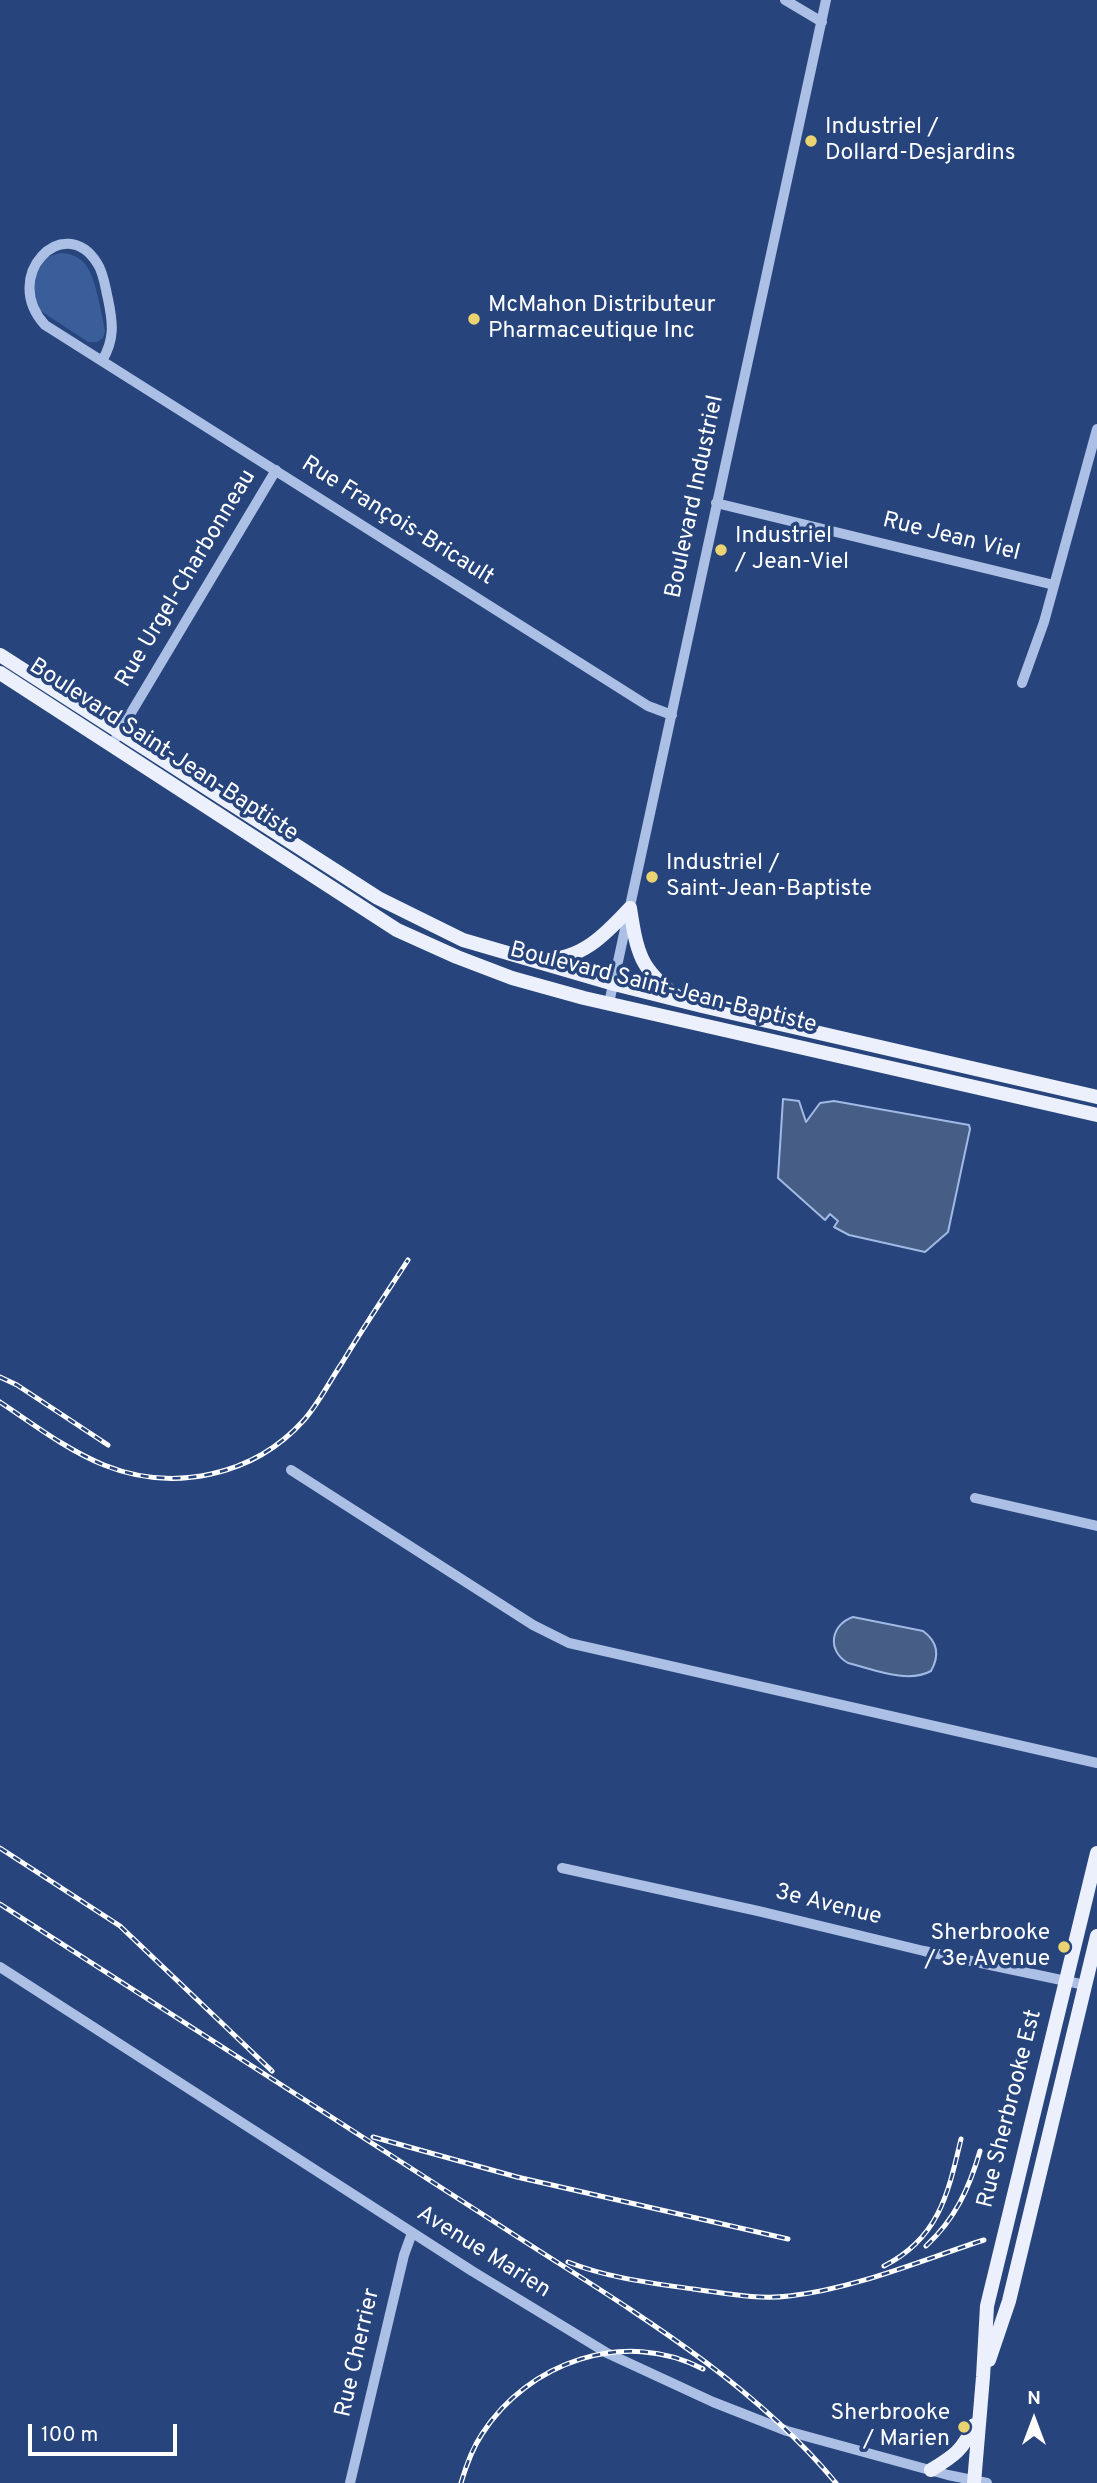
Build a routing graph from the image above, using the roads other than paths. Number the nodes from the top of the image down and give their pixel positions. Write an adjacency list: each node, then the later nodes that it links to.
1 (785, 0): 3 (street)
2 (827, 0): 3 (street, Boulevard Industriel)
3 (822, 22): 7 (street, Boulevard Industriel)
4 (102, 361): 4 (street, Rue François-Bricault); 6 (street, Rue François-Bricault)
5 (1097, 429): 8 (street)
6 (276, 470): 12 (street, Rue François-Bricault); 13 (street, Rue Urgel-Charbonneau)
7 (716, 503): 8 (street, Rue Jean Viel); 12 (street, Boulevard Industriel)
8 (1054, 585): 11 (street)
9 (0, 655): 13 (main road, Boulevard Saint-Jean-Baptiste)
10 (0, 674): 14 (main road, Boulevard Saint-Jean-Baptiste)
11 (1022, 683)
12 (671, 715): 15 (street, Boulevard Industriel)
13 (120, 732): 14 (street, Rue Urgel-Charbonneau); 16 (main road, Boulevard Saint-Jean-Baptiste)
14 (111, 745): 18 (main road, Boulevard Saint-Jean-Baptiste)
15 (630, 908): 16 (main road); 17 (street, Boulevard Industriel); 19 (main road)
16 (520, 958): 17 (main road, Boulevard Saint-Jean-Baptiste)
17 (614, 984): 18 (street, Boulevard Industriel); 19 (main road, Boulevard Saint-Jean-Baptiste)
18 (609, 1003): 21 (main road, Boulevard Saint-Jean-Baptiste)
19 (702, 1006): 20 (main road, Boulevard Saint-Jean-Baptiste)
20 (839, 1038): 21 (main road); 22 (main road, Boulevard Saint-Jean-Baptiste)
21 (835, 1054): 24 (main road, Boulevard Saint-Jean-Baptiste)
22 (1021, 1080): 23 (main road, Boulevard Saint-Jean-Baptiste); 24 (main road)
23 (1069, 1091): 25 (main road, Boulevard Saint-Jean-Baptiste); 26 (main road)
24 (1017, 1097): 26 (main road, Boulevard Saint-Jean-Baptiste)
25 (1097, 1097)
26 (1065, 1108): 27 (main road, Boulevard Saint-Jean-Baptiste)
27 (1097, 1115)
28 (291, 1471): 31 (street)
29 (975, 1498): 30 (street)
30 (1097, 1526)
31 (1097, 1763)
32 (1097, 1853): 36 (main road, Rue Sherbrooke Est)
33 (562, 1868): 36 (street, 3e Avenue)
34 (1097, 1936): 37 (main road, Rue Sherbrooke Est)
35 (0, 1967): 38 (street, Avenue Marien)
36 (1067, 1980): 37 (street, 3e Avenue); 39 (main road, Rue Sherbrooke Est)
37 (1085, 1985): 39 (main road, Rue Sherbrooke Est)
38 (412, 2233): 41 (street, Avenue Marien); 43 (street, Rue Cherrier)
39 (983, 2377): 40 (main road, Rue Sherbrooke Est)
40 (980, 2407): 41 (main road); 42 (main road, Rue Sherbrooke Est)
41 (931, 2470): 42 (street, Avenue Marien)
42 (978, 2482)
43 (350, 2483)

